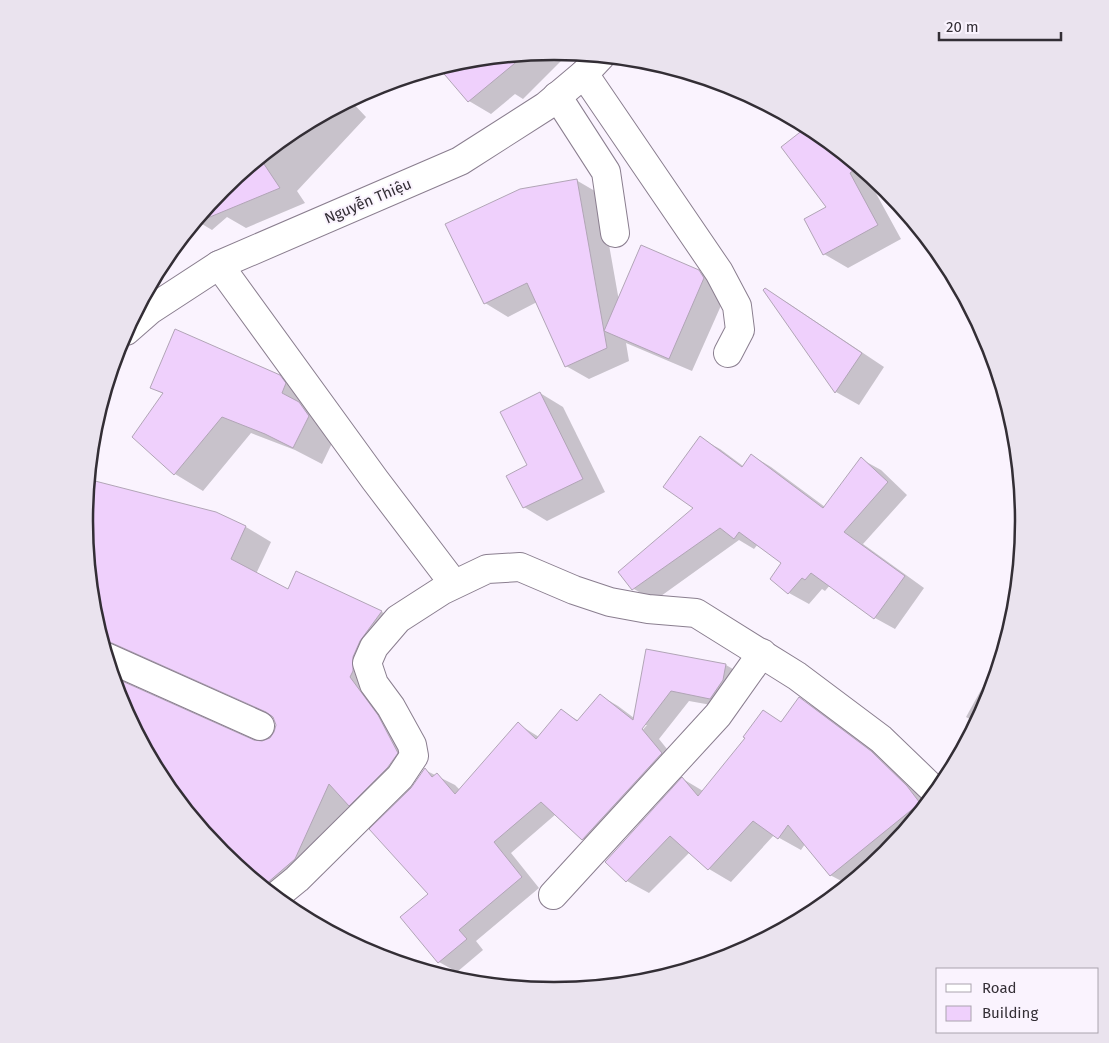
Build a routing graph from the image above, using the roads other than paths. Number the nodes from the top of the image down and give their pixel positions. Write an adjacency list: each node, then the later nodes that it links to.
1 (593, 65): 2 (street, Nguyễn Thiệu); 6 (street)
2 (557, 96): 3 (street); 4 (street, Nguyễn Thiệu)
3 (615, 233)
4 (219, 265): 5 (street, Nguyễn Thiệu); 7 (street)
5 (140, 318)
6 (728, 353)
7 (454, 584): 8 (street); 12 (street)
8 (762, 653): 11 (street); 13 (street)
9 (114, 661): 10 (street)
10 (260, 726)
11 (931, 787)
12 (280, 892)
13 (553, 895)

